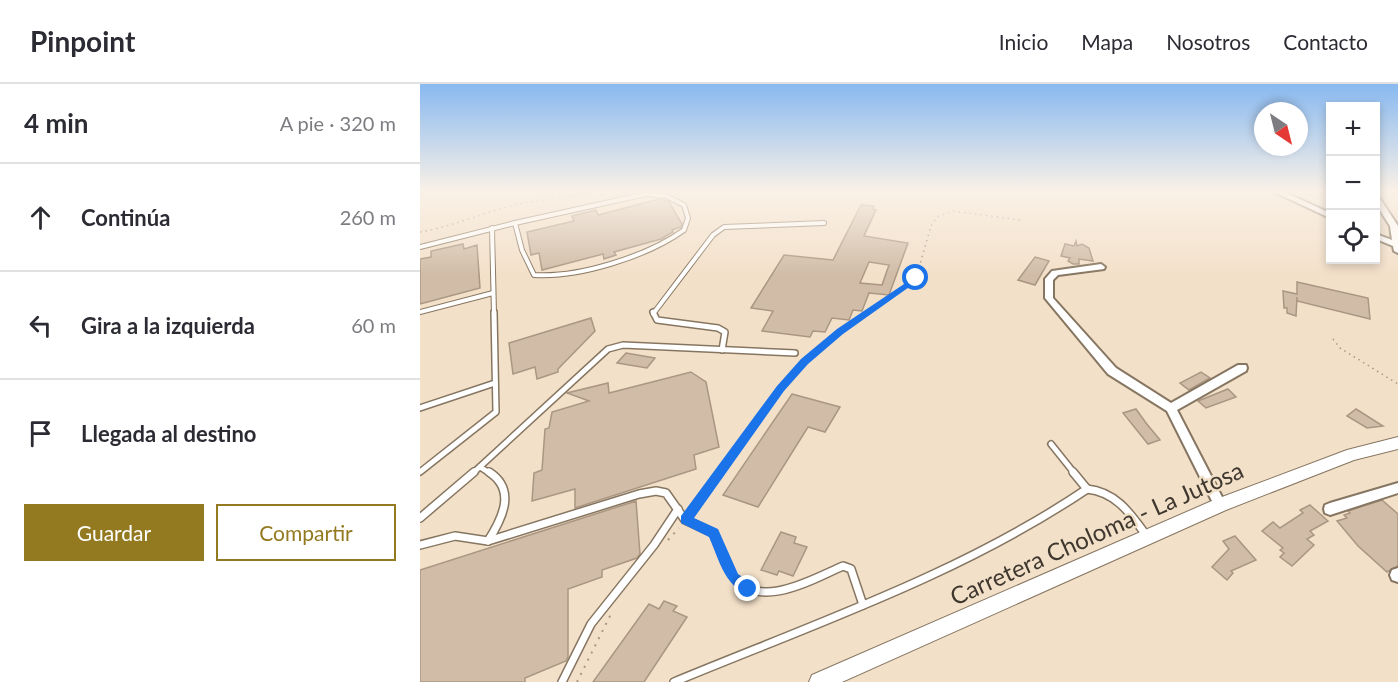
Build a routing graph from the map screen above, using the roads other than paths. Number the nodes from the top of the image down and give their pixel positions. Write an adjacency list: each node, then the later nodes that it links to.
1 (533, 219): 4 (lane)
2 (688, 219): 4 (lane)
3 (1389, 219): 8 (street)
4 (515, 223): 6 (lane)
5 (824, 223): 13 (lane)
6 (492, 228): 9 (lane); 11 (lane)
7 (1380, 238): 8 (street)
8 (1397, 245)
9 (420, 247)
10 (1101, 267): 18 (street)
11 (493, 293): 12 (lane); 16 (lane)
12 (420, 312)
13 (722, 350): 14 (lane); 21 (lane)
14 (795, 353)
15 (1242, 368): 18 (street)
16 (495, 383): 17 (lane); 22 (lane)
17 (420, 408)
18 (1171, 408): 25 (street)
19 (1398, 443): 25 (street, Carretera Choloma - La Jutosa)
20 (1052, 444): 24 (lane)
21 (480, 467): 28 (lane); 30 (lane)
22 (420, 472)
23 (1398, 488): 27 (street)
24 (1087, 489): 29 (lane); 32 (lane)
25 (1220, 505): 29 (street, Carretera Choloma - La Jutosa)
26 (678, 509): 30 (lane); 32 (lane); 33 (lane)
27 (1330, 509)
28 (420, 518)
29 (1149, 538): 35 (street, Carretera Choloma - La Jutosa)
30 (488, 541): 31 (lane)
31 (420, 546)
32 (863, 605): 34 (lane)
33 (561, 682)
34 (674, 682)
35 (819, 682)

